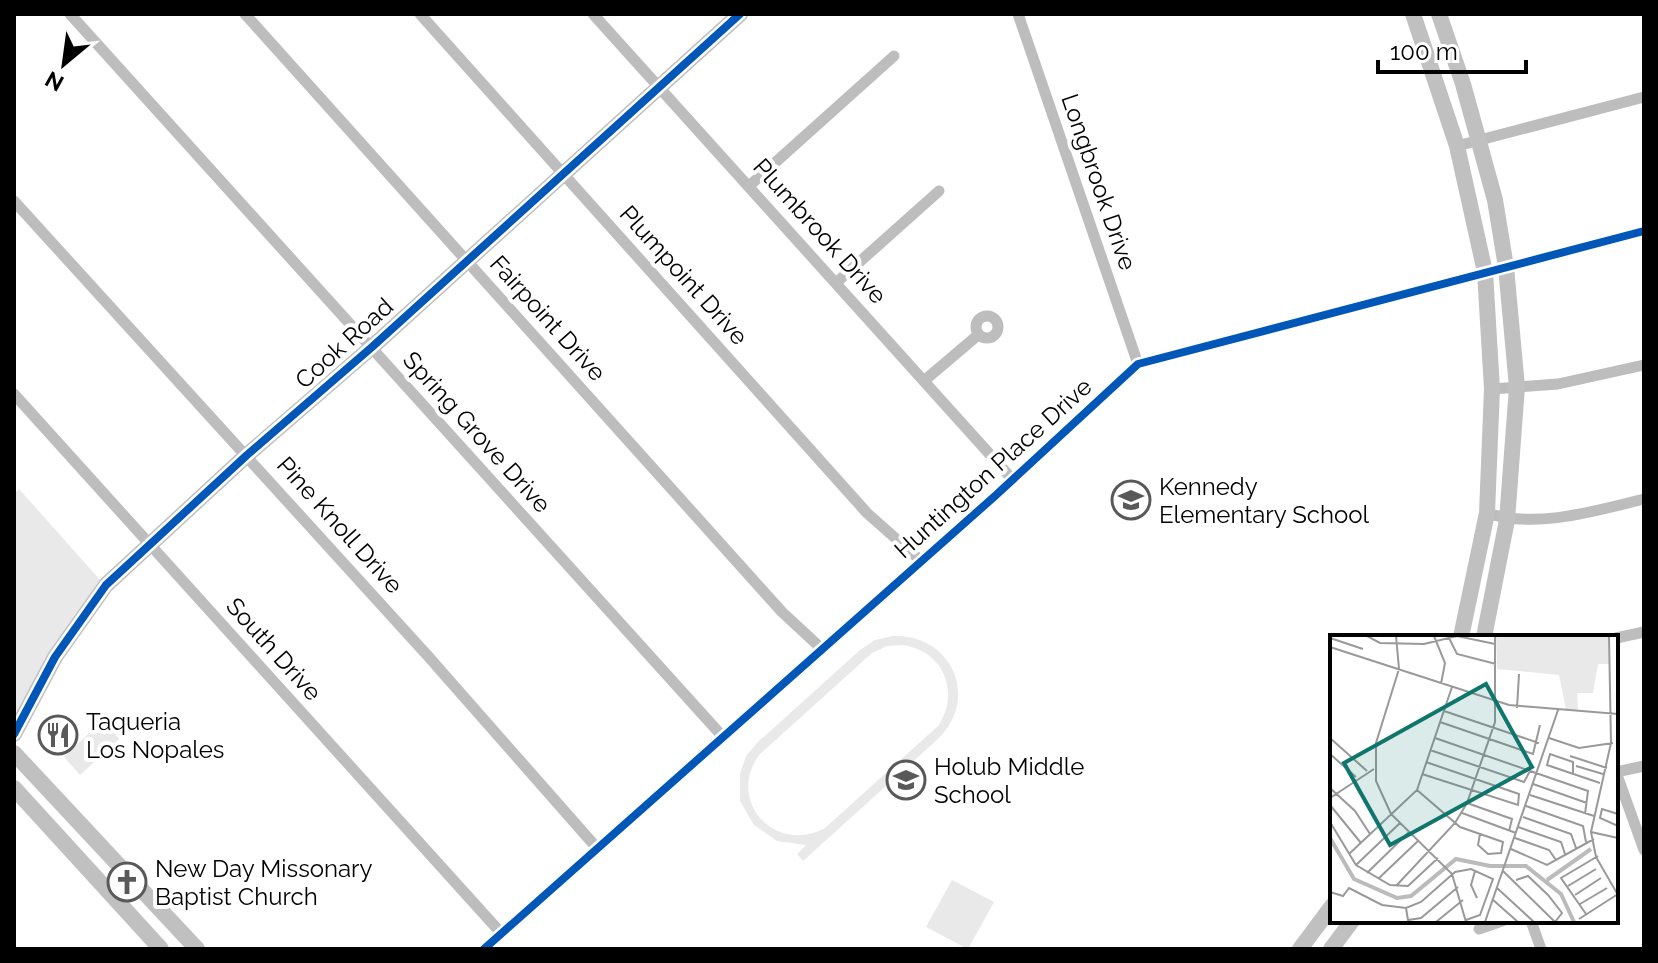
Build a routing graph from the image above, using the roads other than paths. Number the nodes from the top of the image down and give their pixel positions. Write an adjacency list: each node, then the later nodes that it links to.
1 (70, 14): 24 (street, Spring Grove Drive)
2 (245, 14): 19 (street, Fairpoint Drive)
3 (420, 14): 14 (street, Plumpoint Drive)
4 (593, 14): 10 (street, Plumbrook Drive)
5 (740, 14): 10 (main road, Cook Road)
6 (1018, 14): 25 (street, Longbrook Drive)
7 (1439, 14): 8 (street); 12 (main road)
8 (1414, 17): 13 (main road)
9 (894, 56): 15 (street)
10 (659, 88): 14 (main road, Cook Road); 15 (street, Plumbrook Drive)
11 (1644, 97): 12 (street)
12 (1479, 140): 13 (street); 20 (main road)
13 (1457, 146): 21 (main road)
14 (564, 174): 19 (main road, Cook Road); 39 (street, Plumpoint Drive)
15 (749, 186): 22 (street, Plumbrook Drive)
16 (939, 191): 22 (street)
17 (14, 201): 33 (street, Pine Knoll Drive)
18 (1644, 231): 20 (street, Huntington Place Drive)
19 (466, 259): 24 (main road, Cook Road); 44 (street, Fairpoint Drive)
20 (1506, 267): 21 (street, Huntington Place Drive); 28 (main road)
21 (1485, 272): 25 (street, Huntington Place Drive); 29 (main road)
22 (837, 282): 27 (street, Plumbrook Drive)
23 (978, 335): 27 (street)
24 (372, 347): 33 (main road, Cook Road); 46 (street, Spring Grove Drive)
25 (1138, 364): 34 (street, Huntington Place Drive)
26 (1644, 365): 28 (street)
27 (925, 380): 34 (street, Plumbrook Drive)
28 (1517, 387): 29 (street); 37 (main road)
29 (1492, 389): 36 (main road)
30 (14, 394): 31 (street, South Drive)
31 (24, 405): 32 (street); 38 (street, South Drive)
32 (14, 414)
33 (247, 455): 38 (main road, Cook Road); 52 (street, Pine Knoll Drive)
34 (1013, 480): 39 (street, Huntington Place Drive)
35 (1644, 499): 37 (street)
36 (1487, 513): 37 (street); 41 (main road)
37 (1507, 520): 42 (main road)
38 (150, 544): 45 (main road, Cook Road); 62 (street, South Drive)
39 (920, 560): 44 (street, Huntington Place Drive)
40 (1644, 632): 43 (street)
41 (1461, 635)
42 (1484, 635)
43 (1618, 638)
44 (822, 649): 46 (street, Huntington Place Drive)
45 (14, 734)
46 (723, 737): 52 (street, Huntington Place Drive)
47 (14, 753): 54 (main road)
48 (1644, 766): 49 (street)
49 (1618, 772)
50 (1618, 778): 53 (street)
51 (14, 788): 55 (main road)
52 (596, 847): 62 (street, Huntington Place Drive)
53 (1644, 850)
54 (107, 854): 55 (main road); 60 (main road)
55 (89, 871): 63 (main road)
56 (1330, 909): 64 (main road)
57 (1350, 923): 67 (main road)
58 (1496, 923): 61 (street)
59 (1532, 923): 68 (street)
60 (176, 926): 63 (main road); 65 (main road)
61 (1479, 929)
62 (501, 933): 66 (street, Huntington Place Drive)
63 (158, 947)
64 (1304, 948)
65 (197, 949)
66 (484, 949)
67 (1331, 949)
68 (1541, 949)

